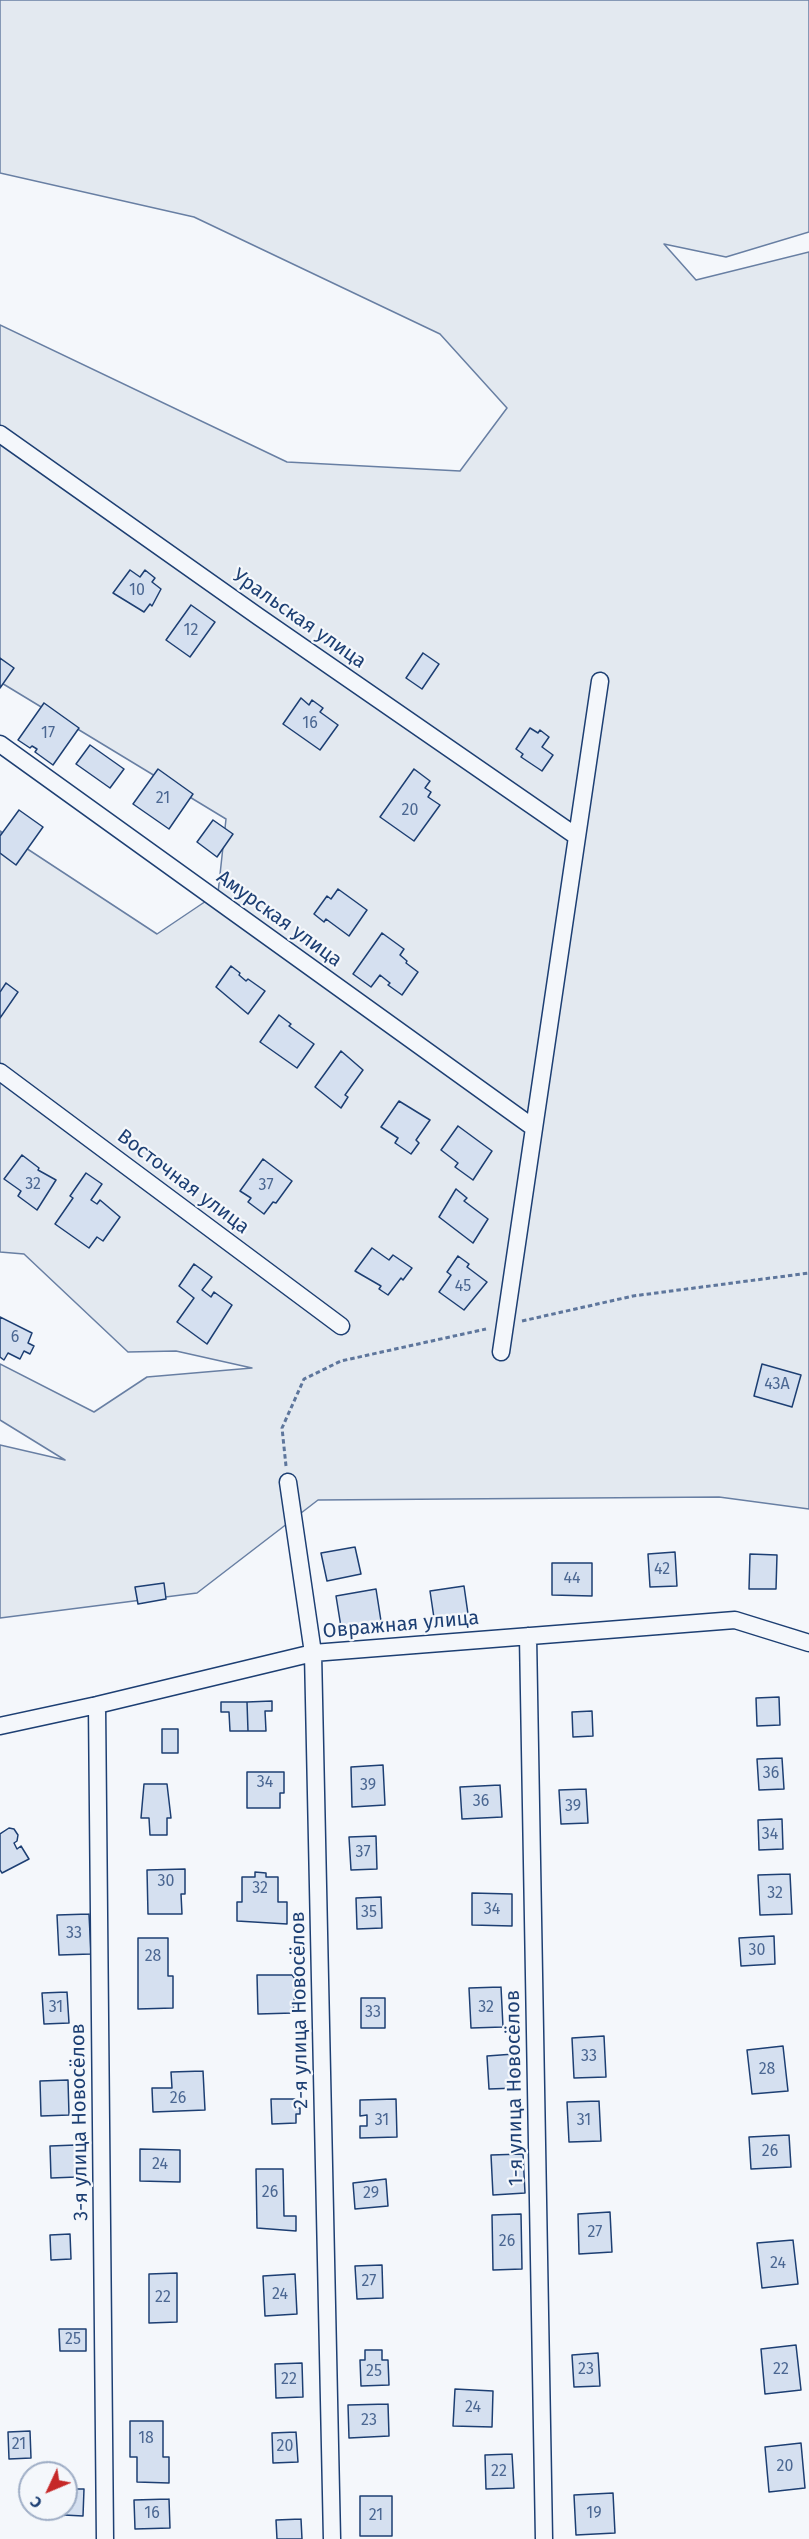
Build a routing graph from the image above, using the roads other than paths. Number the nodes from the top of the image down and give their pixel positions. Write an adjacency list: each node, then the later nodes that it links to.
1 (0, 434): 4 (street, Уральская улица)
2 (600, 681): 4 (street)
3 (0, 744): 6 (street, Амурская улица)
4 (576, 836): 6 (street)
5 (0, 1072): 7 (street, Восточная улица)
6 (534, 1128): 8 (street)
7 (341, 1326)
8 (501, 1352)
9 (288, 1482): 12 (street, 2-я улица Новосёлов)
10 (528, 1636): 11 (street, Овражная улица); 12 (street, Овражная улица); 17 (street, 1-я улица Новосёлов)
11 (809, 1642)
12 (313, 1653): 13 (street, Овражная улица); 16 (street, 2-я улица Новосёлов)
13 (97, 1705): 14 (street, Овражная улица); 15 (street, 3-я улица Новосёлов)
14 (0, 1726)
15 (105, 2539)
16 (332, 2539)
17 (544, 2539)

